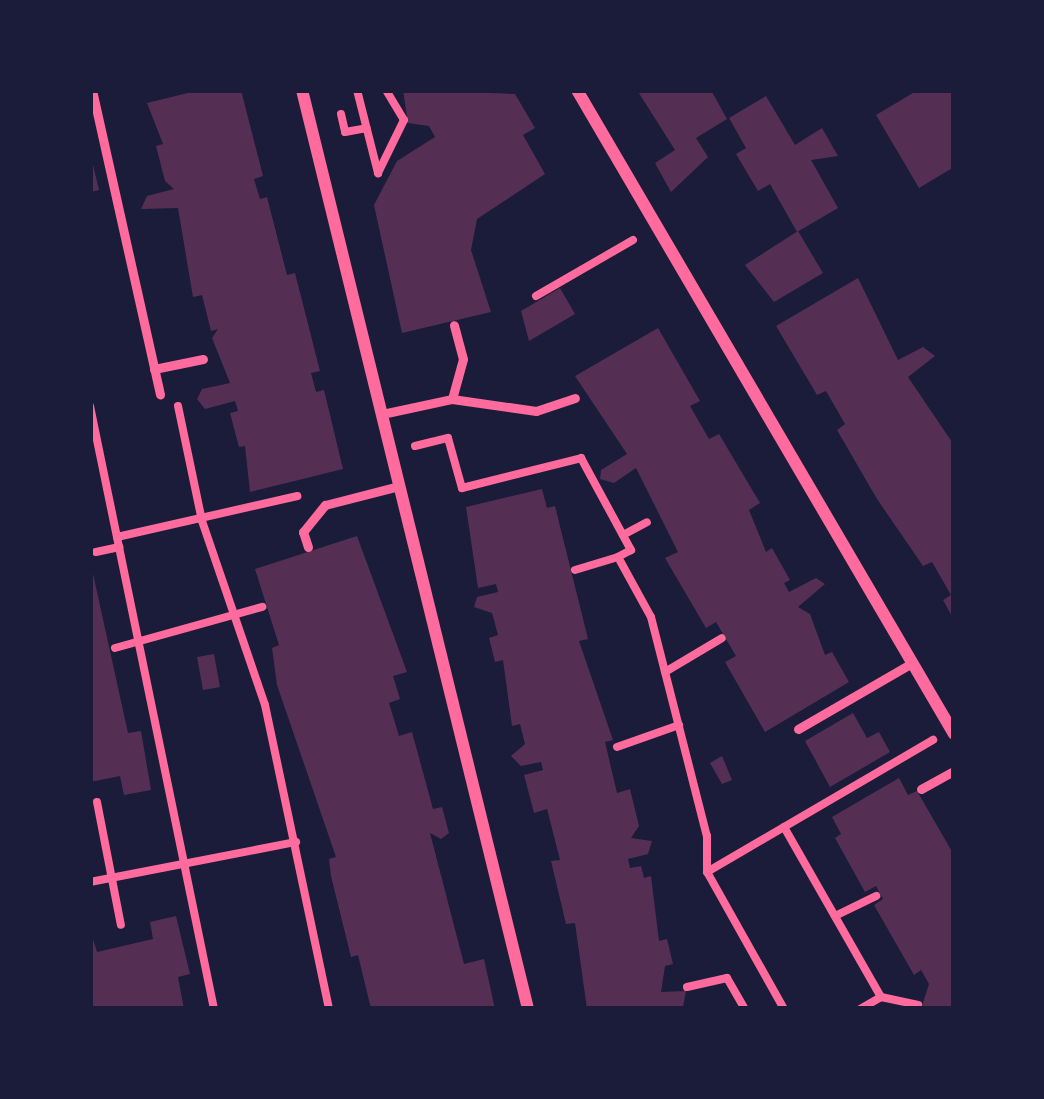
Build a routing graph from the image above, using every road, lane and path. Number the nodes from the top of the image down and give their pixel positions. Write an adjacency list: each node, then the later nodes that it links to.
1 (92, 90): 12 (lane)
2 (302, 90): 17 (street)
3 (334, 90): 7 (path)
4 (357, 90): 7 (path)
5 (386, 90): 7 (path)
6 (577, 90): 35 (street)
7 (367, 128)
8 (614, 251): 9 (path)
9 (536, 296)
10 (454, 326): 15 (lane)
11 (202, 359): 12 (lane)
12 (154, 368): 13 (lane)
13 (160, 395): 22 (path)
14 (575, 398): 15 (lane)
15 (452, 399): 17 (lane)
16 (90, 406): 18 (path)
17 (382, 413): 20 (street)
18 (93, 439): 25 (path)
19 (430, 442): 24 (path)
20 (399, 486): 26 (lane); 58 (street)
21 (276, 502): 22 (path)
22 (202, 521): 25 (path); 31 (path)
23 (647, 522): 24 (path)
24 (623, 536): 28 (path)
25 (118, 542): 27 (path); 33 (path)
26 (308, 547)
27 (96, 552)
28 (618, 557): 29 (path); 36 (path)
29 (574, 570)
30 (262, 607): 31 (path)
31 (234, 619): 33 (path); 45 (path)
32 (722, 638): 36 (path)
33 (138, 642): 34 (path); 46 (path)
34 (115, 648)
35 (912, 663): 38 (lane); 39 (street)
36 (665, 672): 37 (path)
37 (679, 725): 40 (path); 47 (path)
38 (798, 729)
39 (952, 732): 44 (path)
40 (617, 746)
41 (954, 771): 42 (lane)
42 (921, 789)
43 (97, 802): 48 (path)
44 (784, 826): 47 (path); 51 (path)
45 (296, 842): 46 (path); 57 (path)
46 (184, 863): 48 (path); 56 (path)
47 (707, 872): 60 (path)
48 (112, 878): 49 (path); 52 (path)
49 (90, 882)
50 (876, 896): 51 (path)
51 (835, 916): 54 (path)
52 (122, 925)
53 (687, 987): 59 (path)
54 (881, 997): 55 (path); 61 (path)
55 (918, 1005)
56 (214, 1009)
57 (329, 1009)
58 (528, 1009)
59 (745, 1009)
60 (784, 1009)
61 (860, 1009)

